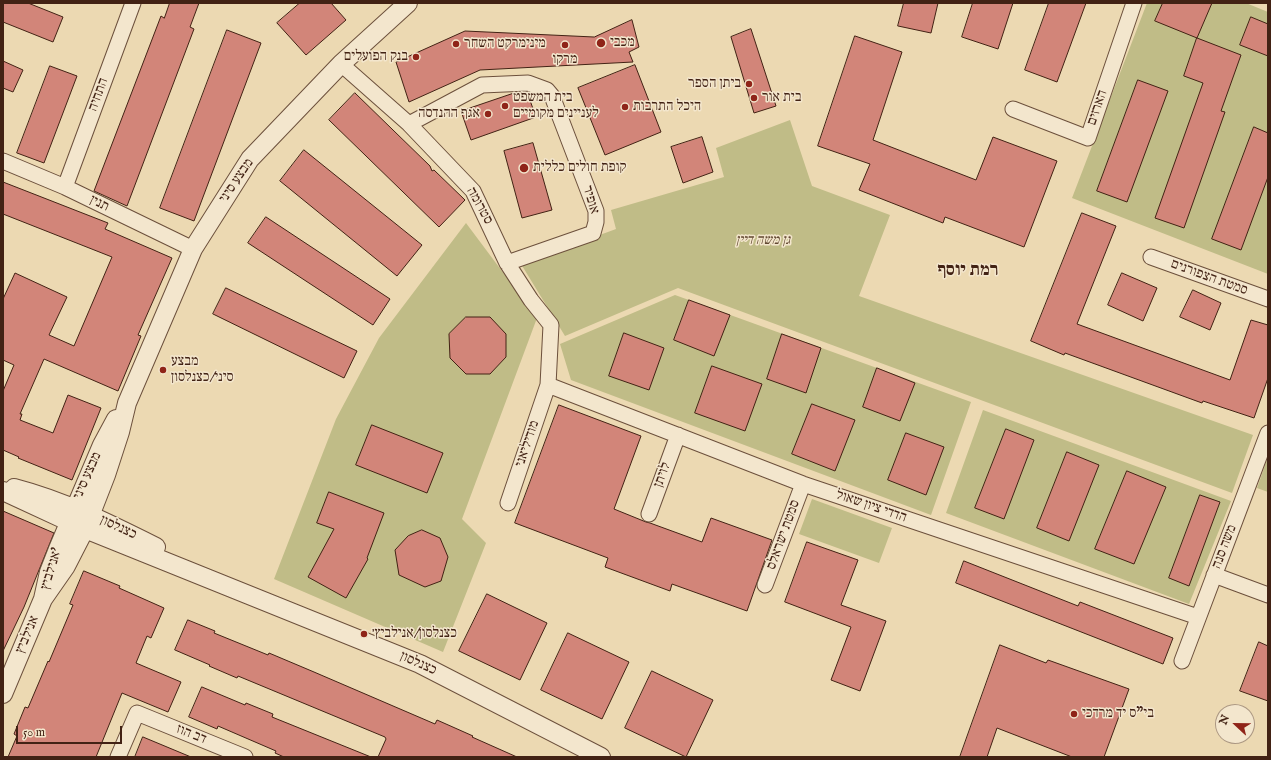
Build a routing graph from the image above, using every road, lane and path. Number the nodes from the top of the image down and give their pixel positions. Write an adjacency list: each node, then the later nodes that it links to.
1 (133, 3): 8 (street, התחיה)
2 (408, 3): 4 (street, מבצע סיני)
3 (1134, 3): 5 (street, הארזים)
4 (341, 64): 6 (street, סטרומה); 9 (street, מבצע סיני)
5 (1013, 109)
6 (409, 124): 11 (street, סטרומה); 11 (street, אופיר)
7 (3, 161): 8 (street, תנין)
8 (65, 187): 9 (street, תנין)
9 (193, 249): 21 (street, מבצע סיני)
10 (1151, 257): 12 (street, סמטת הצפורנים)
11 (507, 263): 13 (street, סטרומה)
12 (1268, 298)
13 (548, 385): 15 (street, הדדי ציון שאול); 19 (street, מודיליאני)
14 (1268, 433): 22 (street, משה סנה)
15 (678, 435): 16 (street, הדדי ציון שאול); 20 (street, לויתן)
16 (803, 484): 23 (street, סמטת ישראלס); 26 (street, הדדי ציון שאול)
17 (3, 485): 21 (street, כצנלסון)
18 (3, 491): 21 (street, כצנלסון)
19 (508, 503)
20 (649, 514)
21 (79, 519): 25 (street, אנילביץ'); 31 (street, כצנלסון)
22 (1214, 575): 24 (street); 26 (street, משה סנה)
23 (765, 585)
24 (1268, 595)
25 (43, 599): 28 (street, אנילביץ)
26 (1198, 617): 27 (street, משה סנה)
27 (1182, 661)
28 (3, 694)
29 (118, 757): 30 (street, דב הוז)
30 (245, 757)
31 (601, 757)

